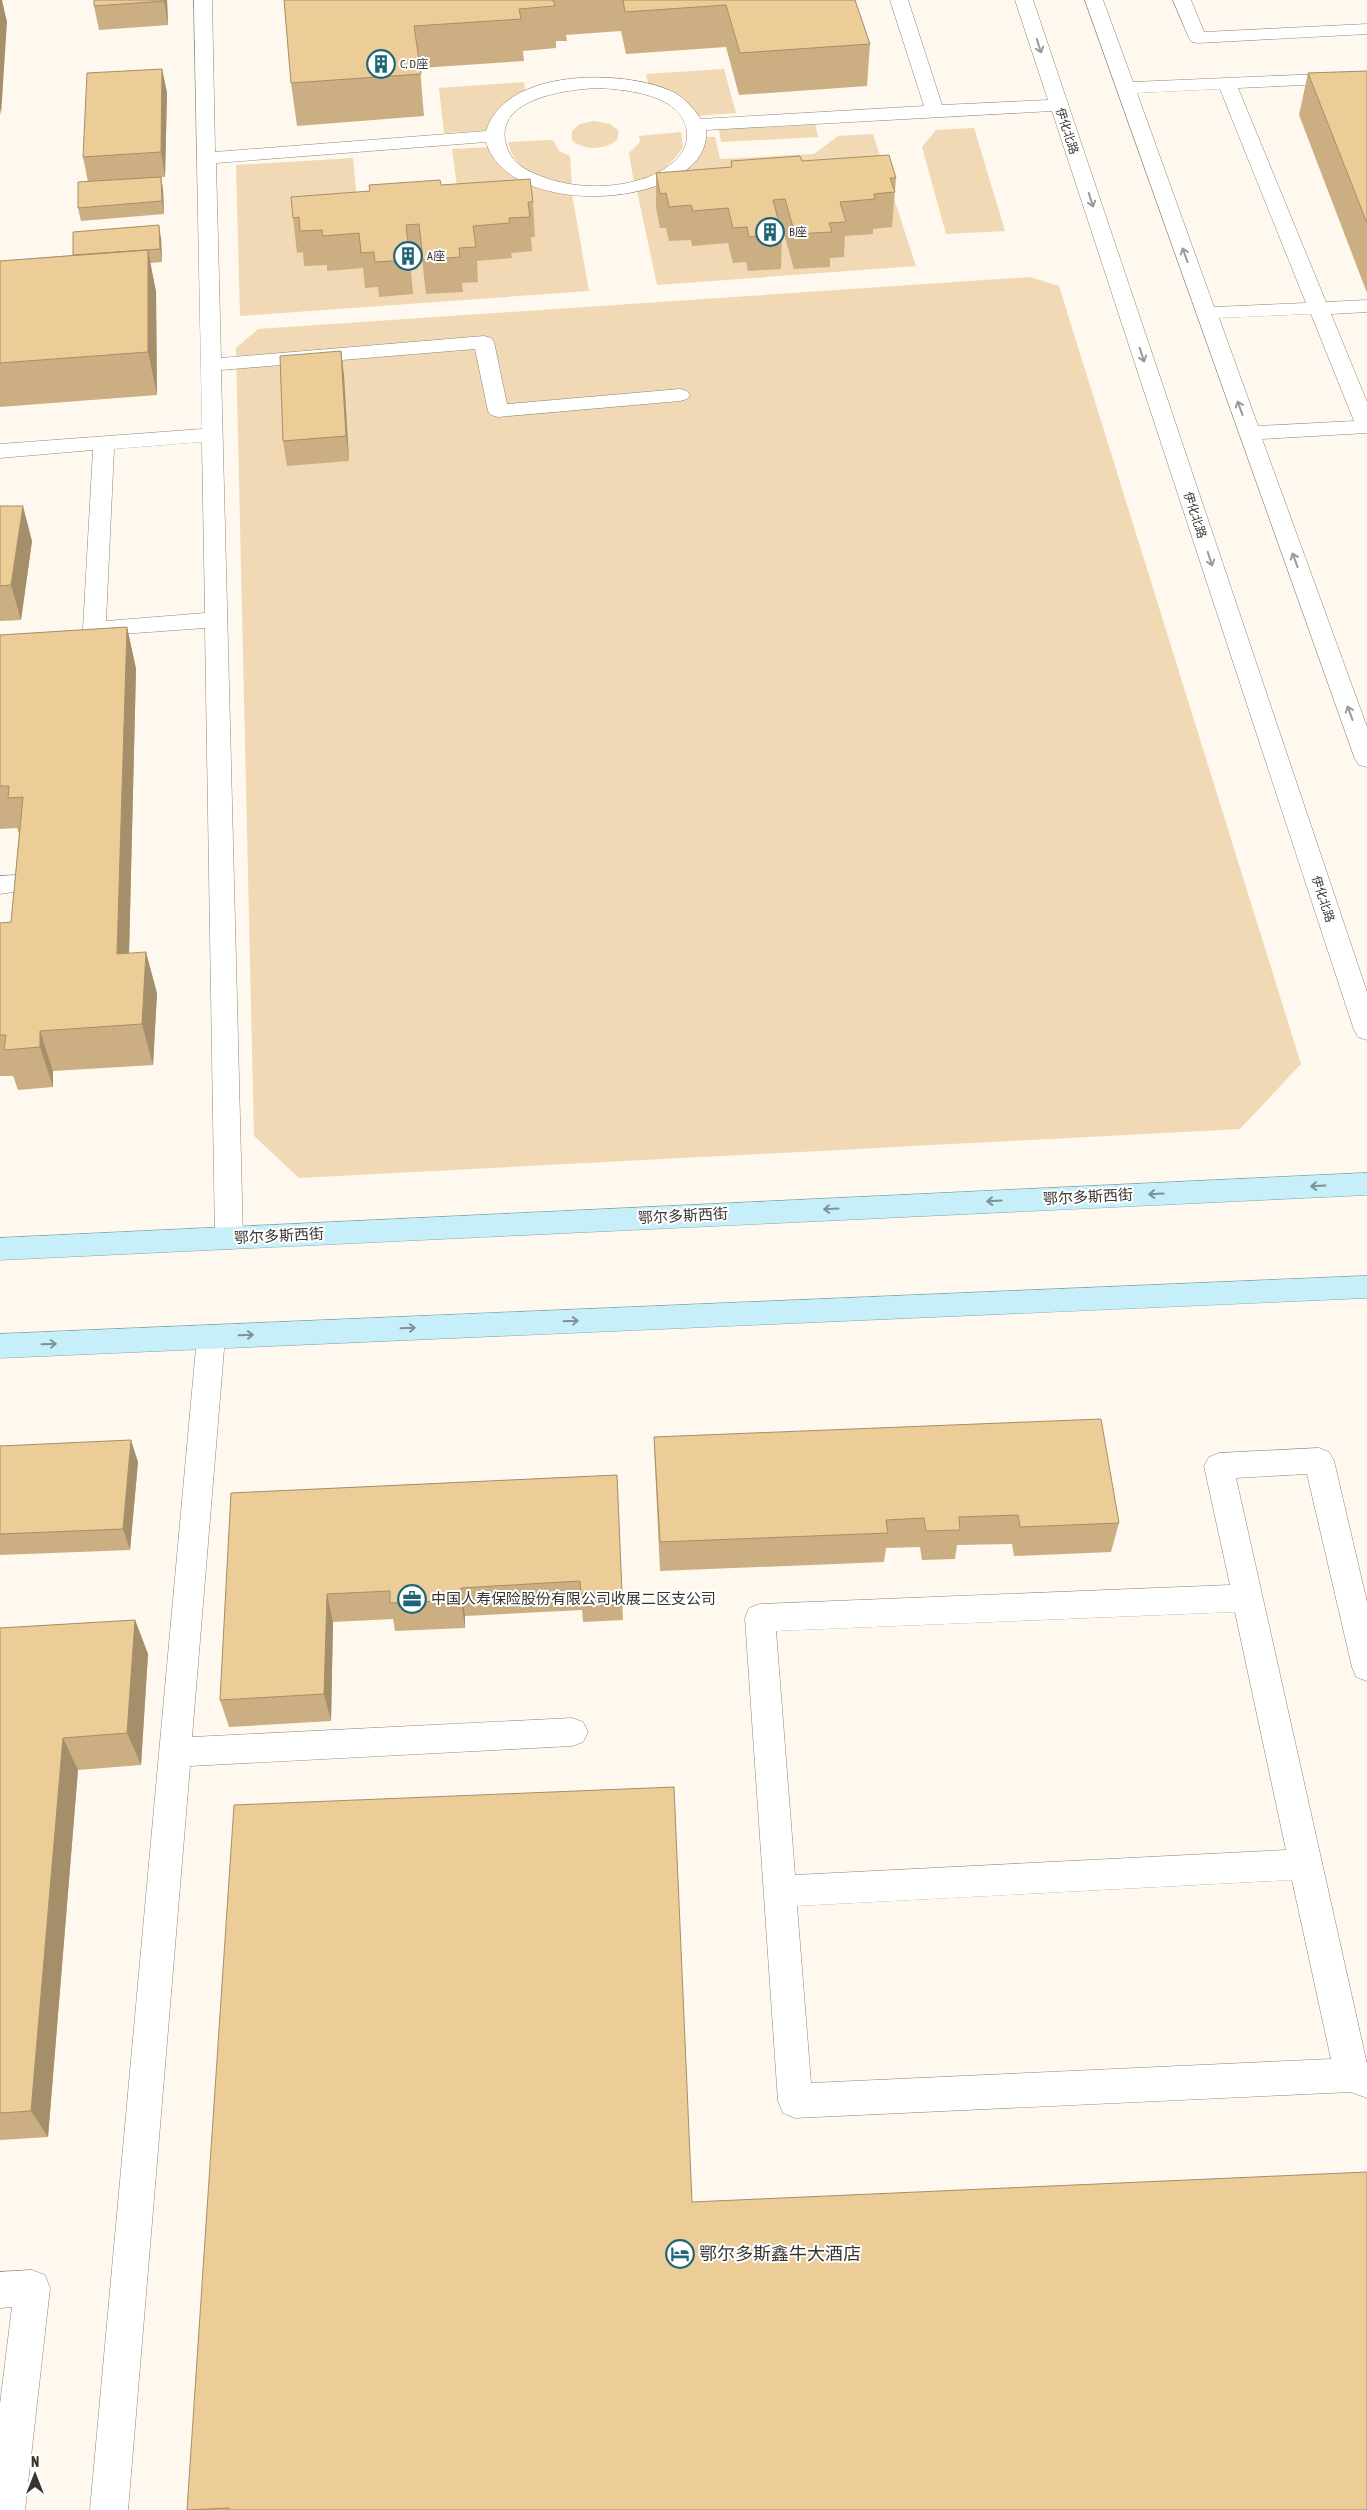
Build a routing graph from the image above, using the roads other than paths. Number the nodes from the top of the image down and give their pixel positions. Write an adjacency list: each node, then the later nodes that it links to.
1 (203, 0): 14 (street)
2 (899, 0): 11 (street)
3 (1024, 0): 10 (street, 伊化北路, one-way to 10)
4 (1094, 0): 9 (street)
5 (1182, 0): 6 (street)
6 (1367, 29)
7 (1367, 77): 8 (street)
8 (1227, 84): 9 (street); 16 (street)
9 (1126, 88): 17 (street, one-way to 9)
10 (1059, 105): 11 (street); 26 (street, 伊化北路, one-way to 26)
11 (935, 111): 12 (street)
12 (696, 125): 13 (street); 13 (street)
13 (494, 136): 14 (street)
14 (207, 158): 18 (street)
15 (1367, 306): 16 (street)
16 (1318, 308): 17 (street); 20 (street)
17 (1206, 312): 20 (street, one-way to 17)
18 (211, 365): 19 (street); 21 (street)
19 (680, 395)
20 (1249, 433): 25 (street, one-way to 20)
21 (212, 435): 22 (street); 24 (street)
22 (104, 443): 23 (street); 24 (street)
23 (0, 451)
24 (216, 620): 28 (street)
25 (1367, 759)
26 (1367, 1030)
27 (1367, 1184): 28 (main road, 鄂尔多斯西街, one-way to 28)
28 (229, 1238): 29 (main road, 鄂尔多斯西街)
29 (0, 1249)
30 (1367, 1287): 31 (main road, one-way to 30)
31 (211, 1337): 32 (main road, one-way to 31); 36 (street)
32 (0, 1346)
33 (1248, 1598): 34 (street); 37 (street); 38 (street)
34 (1367, 1667)
35 (572, 1732): 36 (street)
36 (175, 1752): 42 (street)
37 (1306, 1864): 38 (street); 39 (street)
38 (780, 1891): 39 (street)
39 (1359, 2078)
40 (0, 2290): 41 (street)
41 (6, 2510)
42 (109, 2510)

